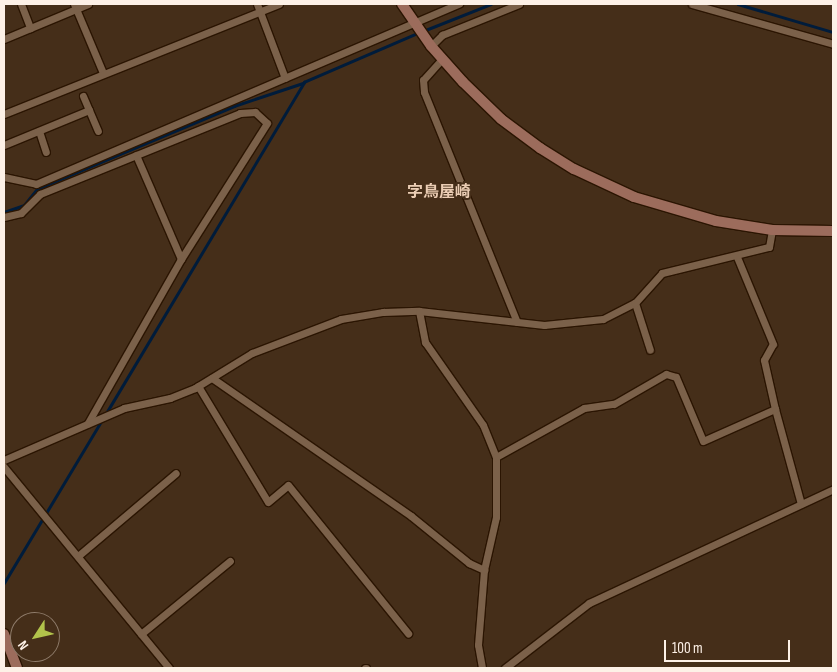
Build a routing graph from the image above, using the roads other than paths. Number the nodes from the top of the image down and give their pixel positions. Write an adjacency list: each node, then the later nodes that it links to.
1 (21, 4): 12 (street)
2 (88, 4): 9 (street)
3 (257, 4): 10 (street)
4 (279, 4): 10 (street)
5 (402, 4): 11 (street)
6 (459, 4): 11 (street)
7 (519, 4): 14 (street)
8 (692, 4): 15 (street)
9 (75, 6): 12 (street); 17 (street)
10 (260, 12): 17 (street); 18 (street)
11 (416, 25): 14 (street); 18 (street)
12 (30, 28): 13 (street)
13 (4, 39)
14 (429, 43): 16 (street)
15 (833, 44)
16 (442, 59): 29 (street); 35 (street)
17 (103, 73): 21 (street)
18 (285, 78): 27 (street)
19 (83, 96): 20 (street)
20 (89, 110): 22 (street); 23 (street)
21 (4, 114)
22 (38, 131): 24 (street); 25 (street)
23 (98, 131)
24 (4, 145)
25 (46, 152)
26 (136, 155): 28 (street); 32 (street); 32 (street)
27 (4, 177)
28 (4, 217)
29 (772, 230): 30 (street); 31 (street)
30 (833, 231)
31 (737, 257): 33 (street); 39 (street)
32 (181, 259): 40 (street)
33 (635, 303): 35 (street); 36 (street)
34 (418, 311): 35 (street); 37 (street); 41 (street)
35 (517, 322)
36 (650, 350)
37 (212, 378): 38 (street); 49 (street)
38 (198, 386): 40 (street); 50 (street)
39 (775, 409): 41 (street); 46 (street)
40 (91, 424): 42 (street)
41 (496, 457): 49 (street)
42 (4, 460)
43 (4, 467): 47 (street)
44 (176, 472): 47 (street)
45 (833, 489): 46 (street)
46 (801, 504): 56 (street)
47 (78, 556): 52 (street)
48 (230, 561): 52 (street)
49 (484, 570): 55 (street)
50 (408, 633)
51 (4, 634): 53 (street)
52 (141, 634): 54 (street)
53 (17, 668)
54 (169, 668)
55 (482, 668)
56 (505, 668)

